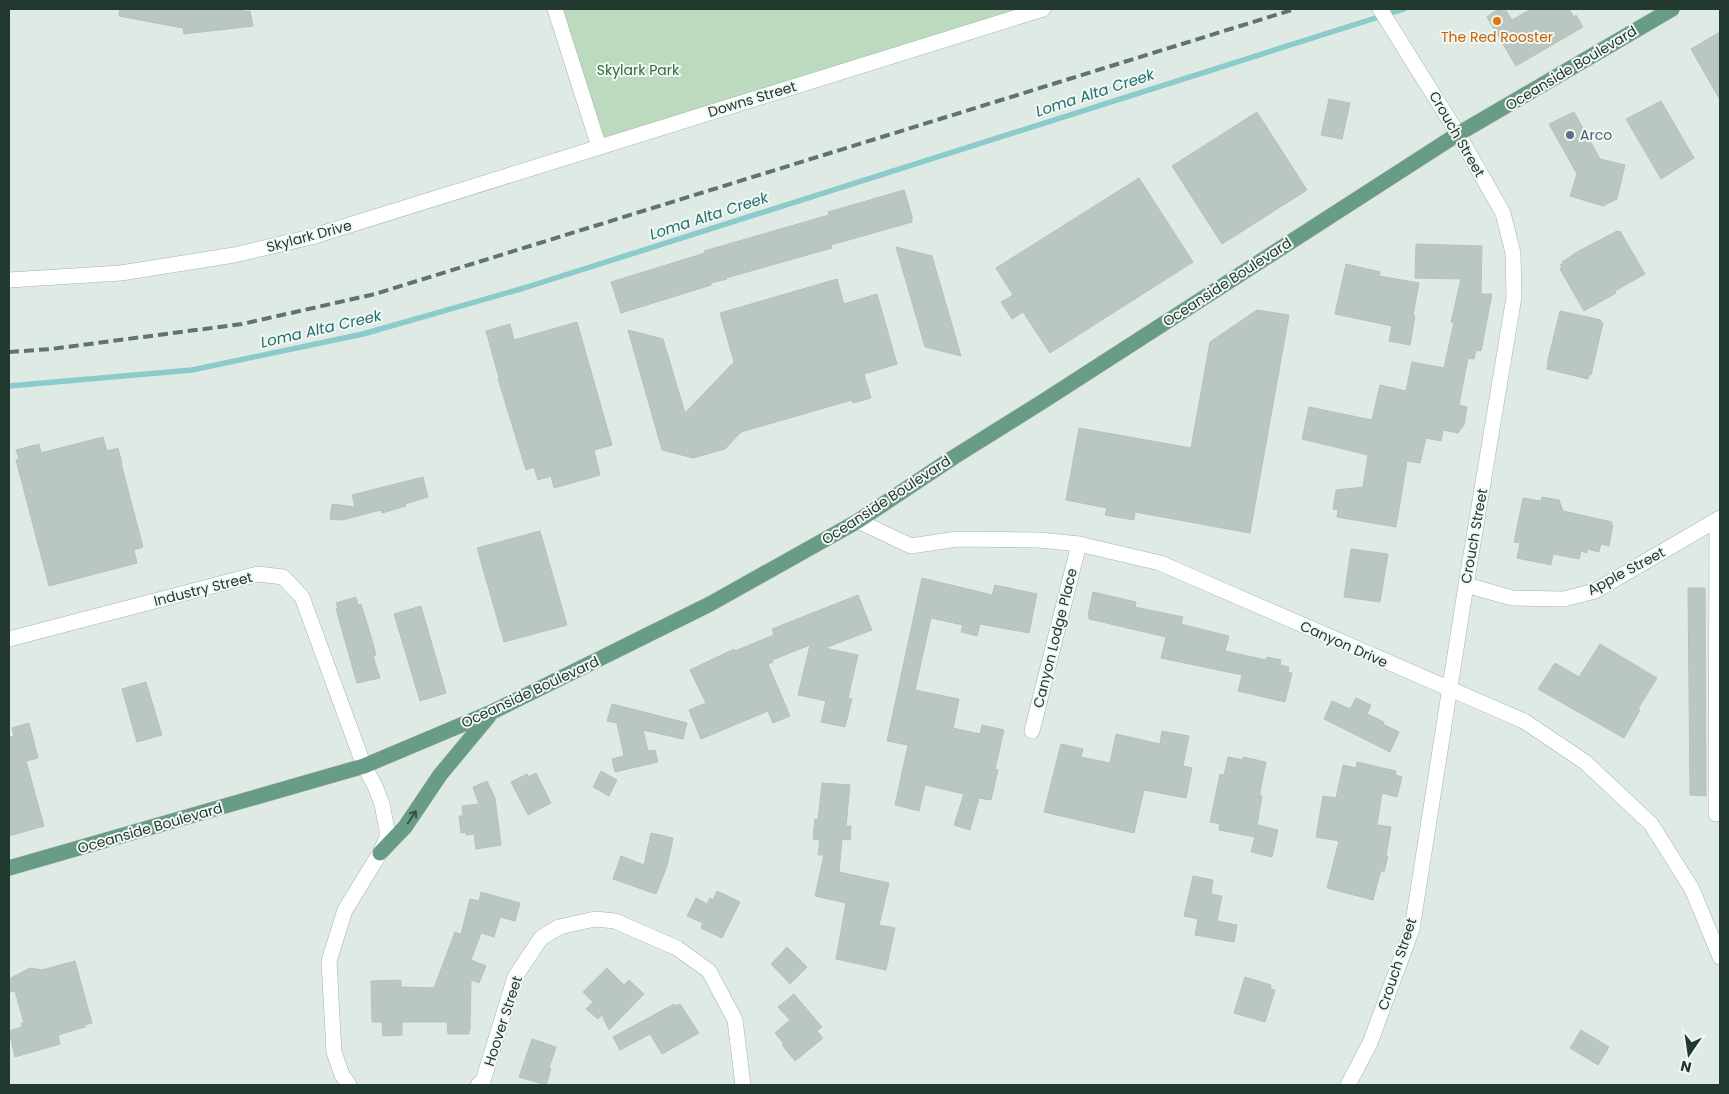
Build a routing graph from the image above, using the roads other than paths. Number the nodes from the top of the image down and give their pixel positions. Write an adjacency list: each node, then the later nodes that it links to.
1 (555, 9): 6 (street)
2 (1043, 9): 6 (street, Downs Street)
3 (1380, 9): 5 (street, Crouch Street)
4 (1672, 9): 5 (main road, Oceanside Boulevard)
5 (1458, 134): 9 (main road, Oceanside Boulevard); 11 (street, Crouch Street)
6 (599, 147): 7 (street, Skylark Drive)
7 (9, 280)
8 (1718, 519): 11 (street, Apple Street); 17 (street)
9 (858, 521): 10 (street, Canyon Drive); 14 (main road, Oceanside Boulevard)
10 (1079, 544): 13 (street, Canyon Drive); 15 (street, Canyon Lodge Place)
11 (1466, 585): 13 (street, Crouch Street)
12 (9, 639): 16 (street, Industry Street)
13 (1449, 690): 20 (street, Canyon Drive); 24 (street, Crouch Street)
14 (492, 712): 16 (main road, Oceanside Boulevard); 18 (main road, one-way to 14)
15 (1032, 731)
16 (364, 766): 18 (street); 19 (main road, Oceanside Boulevard)
17 (1716, 814)
18 (380, 853): 21 (street)
19 (9, 868)
20 (1720, 957)
21 (349, 1085)
22 (478, 1085): 23 (street, Hoover Street)
23 (742, 1085)
24 (1348, 1085)

